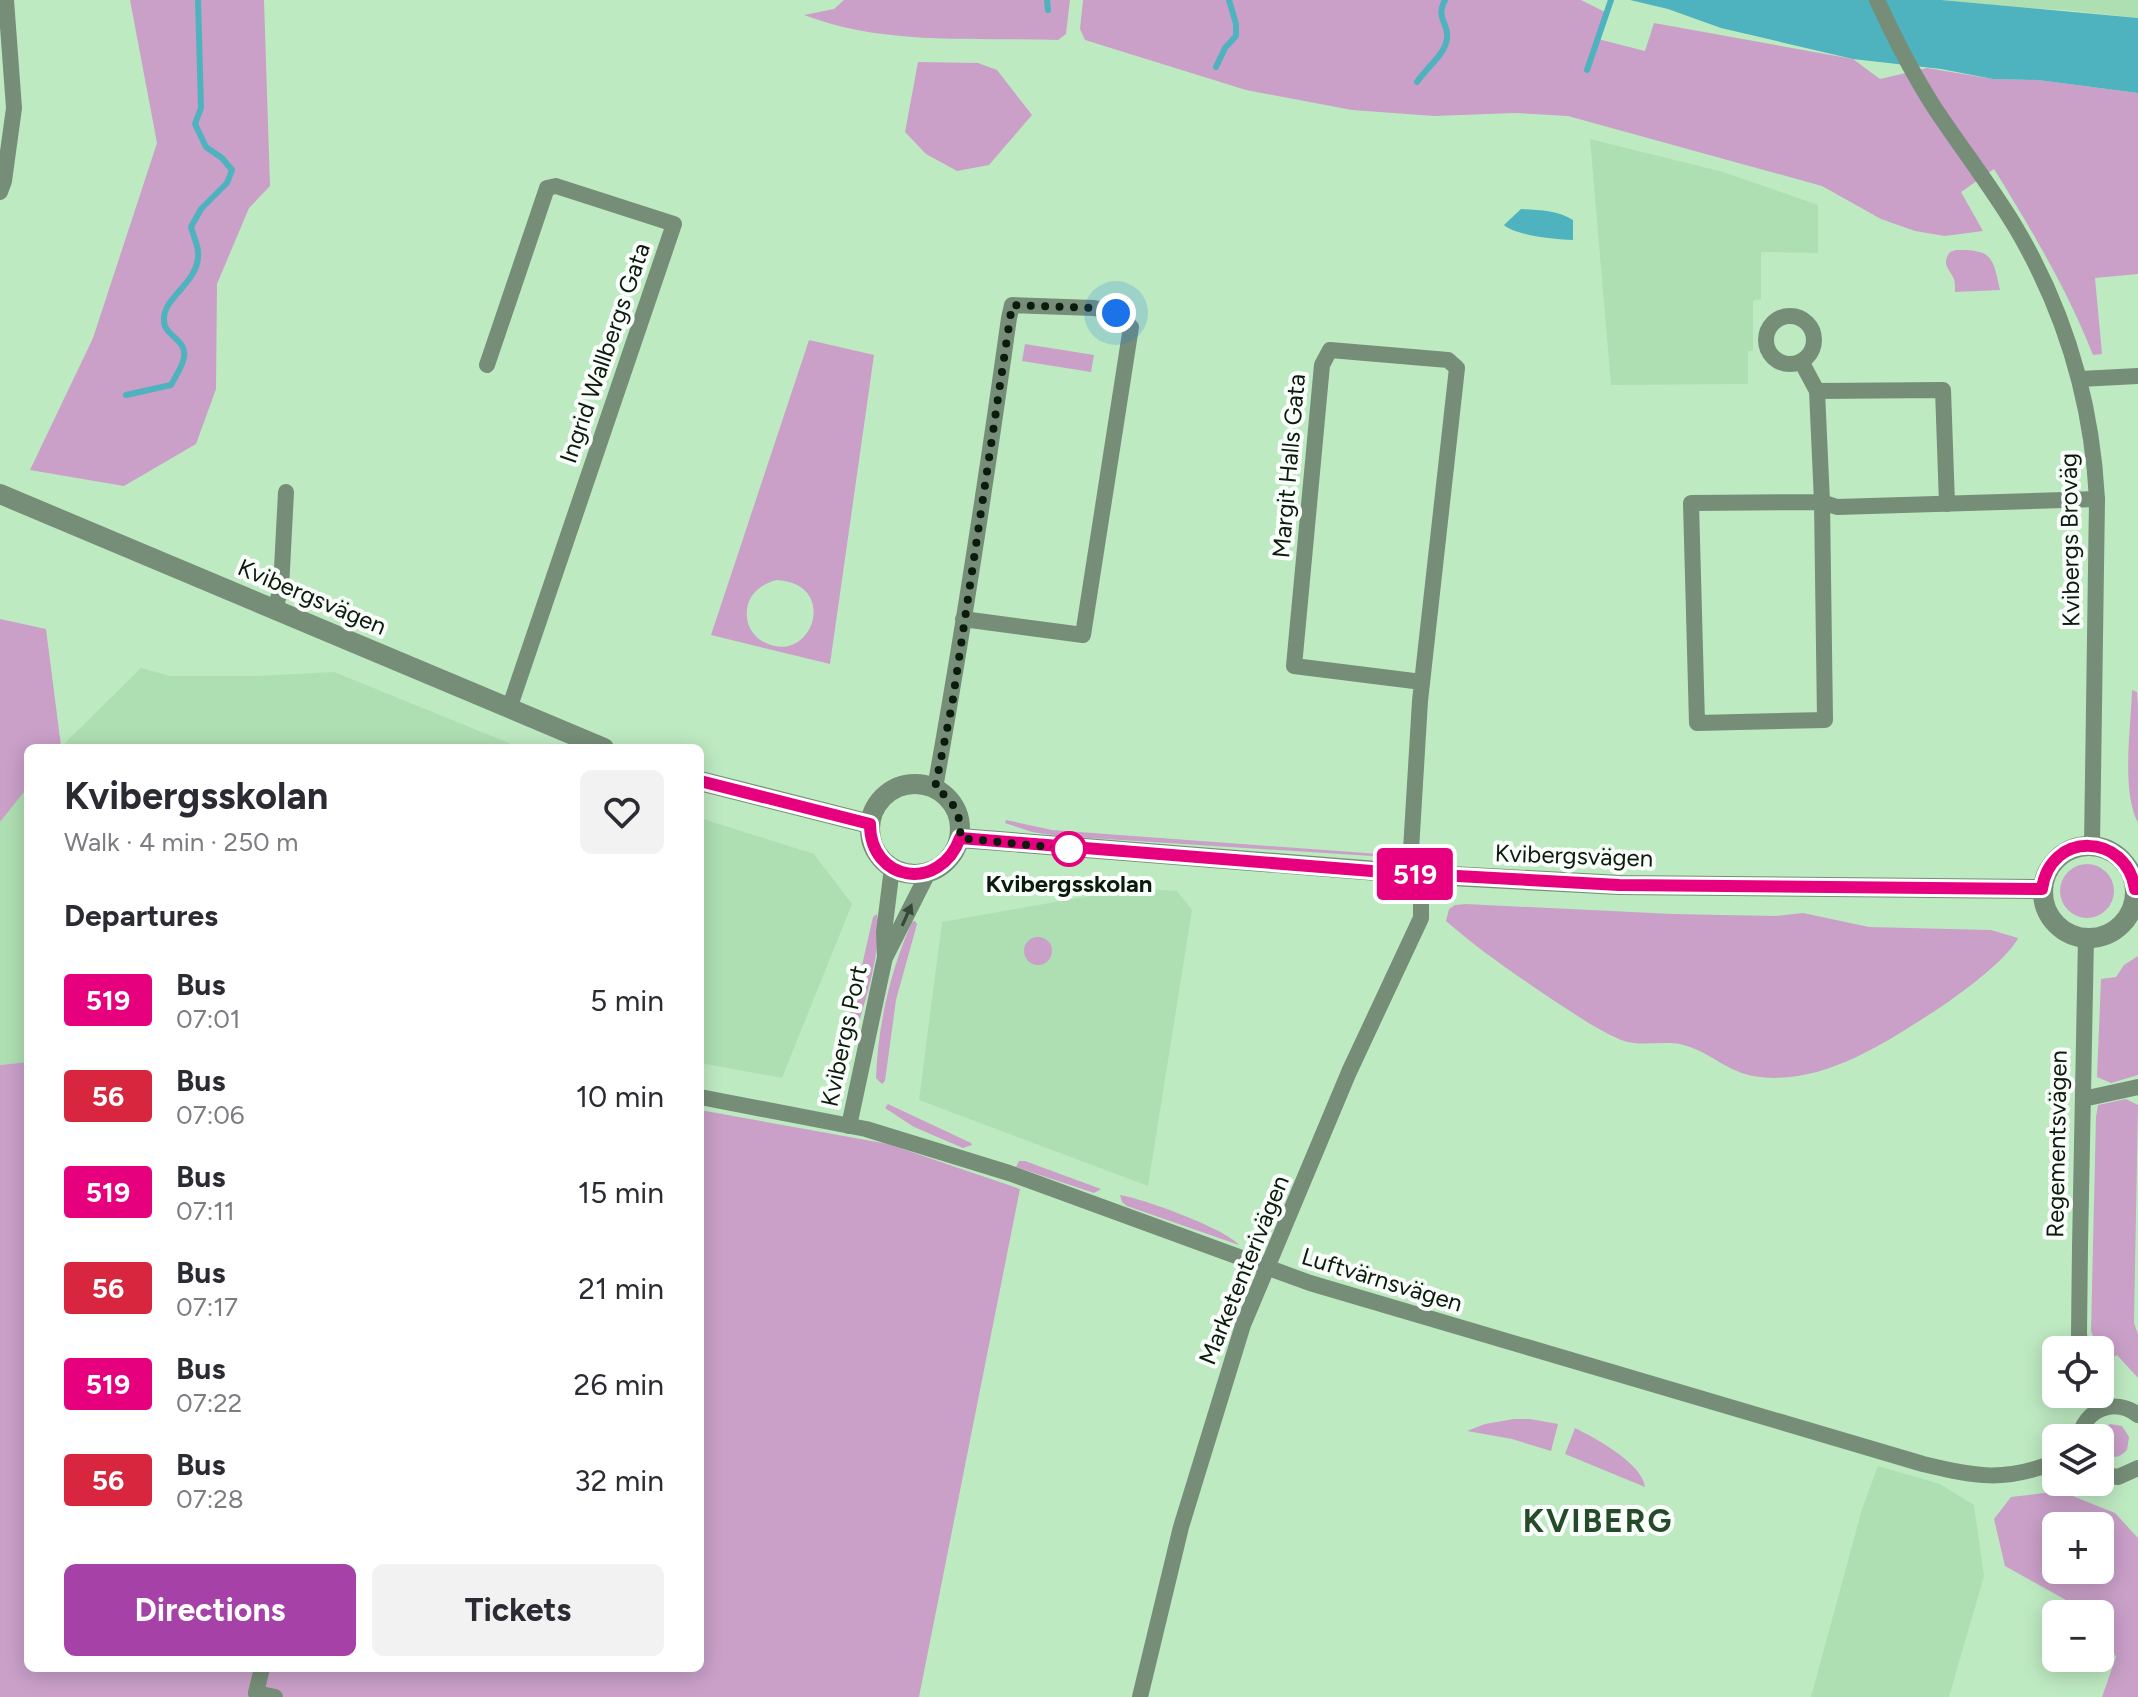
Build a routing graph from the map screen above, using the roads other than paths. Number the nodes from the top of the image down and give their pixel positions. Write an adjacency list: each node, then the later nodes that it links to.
1 (1877, 0): 7 (street, Kvibergs Broväg)
2 (4, 2): 3 (street)
3 (0, 192)
4 (1802, 363): 8 (street)
5 (487, 365): 17 (street, Ingrid Wallbergs Gata)
6 (2138, 376): 7 (street)
7 (2080, 379): 11 (street, Kvibergs Broväg)
8 (1817, 391): 12 (street); 13 (street)
9 (286, 492): 14 (street)
10 (0, 494): 14 (street, Kvibergsvägen)
11 (2097, 499): 13 (street); 23 (street, Kvibergs Broväg)
12 (1822, 502): 12 (street); 13 (street)
13 (1947, 504)
14 (275, 609): 17 (street, Kvibergsvägen)
15 (963, 619): 15 (street); 20 (street)
16 (1422, 682): 16 (street, Margit Halls Gata); 27 (street, Margit Halls Gata)
17 (509, 709): 18 (street, Kvibergsvägen)
18 (594, 744)
19 (704, 782): 21 (street)
20 (935, 788): 21 (street); 22 (street)
21 (870, 824): 24 (street)
22 (960, 838): 26 (street); 27 (street, Kvibergsvägen)
23 (2092, 846): 25 (street); 28 (street)
24 (892, 868): 26 (street); 31 (street, Kvibergs Port)
25 (2134, 872): 29 (street)
26 (928, 873): 31 (street, Kvibergs Port, one-way to 26)
27 (1415, 874): 28 (street, Kvibergsvägen); 36 (street, Marketenterivägen)
28 (2042, 889): 30 (street)
29 (2130, 923): 30 (street)
30 (2086, 938): 34 (street, Regementsvägen)
31 (885, 957): 35 (street, Kvibergs Port)
32 (2138, 1087): 34 (street)
33 (704, 1098): 35 (street, Luftvärnsvägen)
34 (2083, 1099): 37 (street, Regementsvägen)
35 (849, 1126): 36 (street, Luftvärnsvägen)
36 (1267, 1270): 40 (street, Luftvärnsvägen); 46 (street, Marketenterivägen)
37 (2079, 1336)
38 (2114, 1405): 39 (street)
39 (2138, 1415)
40 (2042, 1467)
41 (2114, 1477): 42 (street)
42 (2135, 1477)
43 (261, 1672): 44 (street)
44 (254, 1695): 45 (street)
45 (275, 1697)
46 (1140, 1697)

